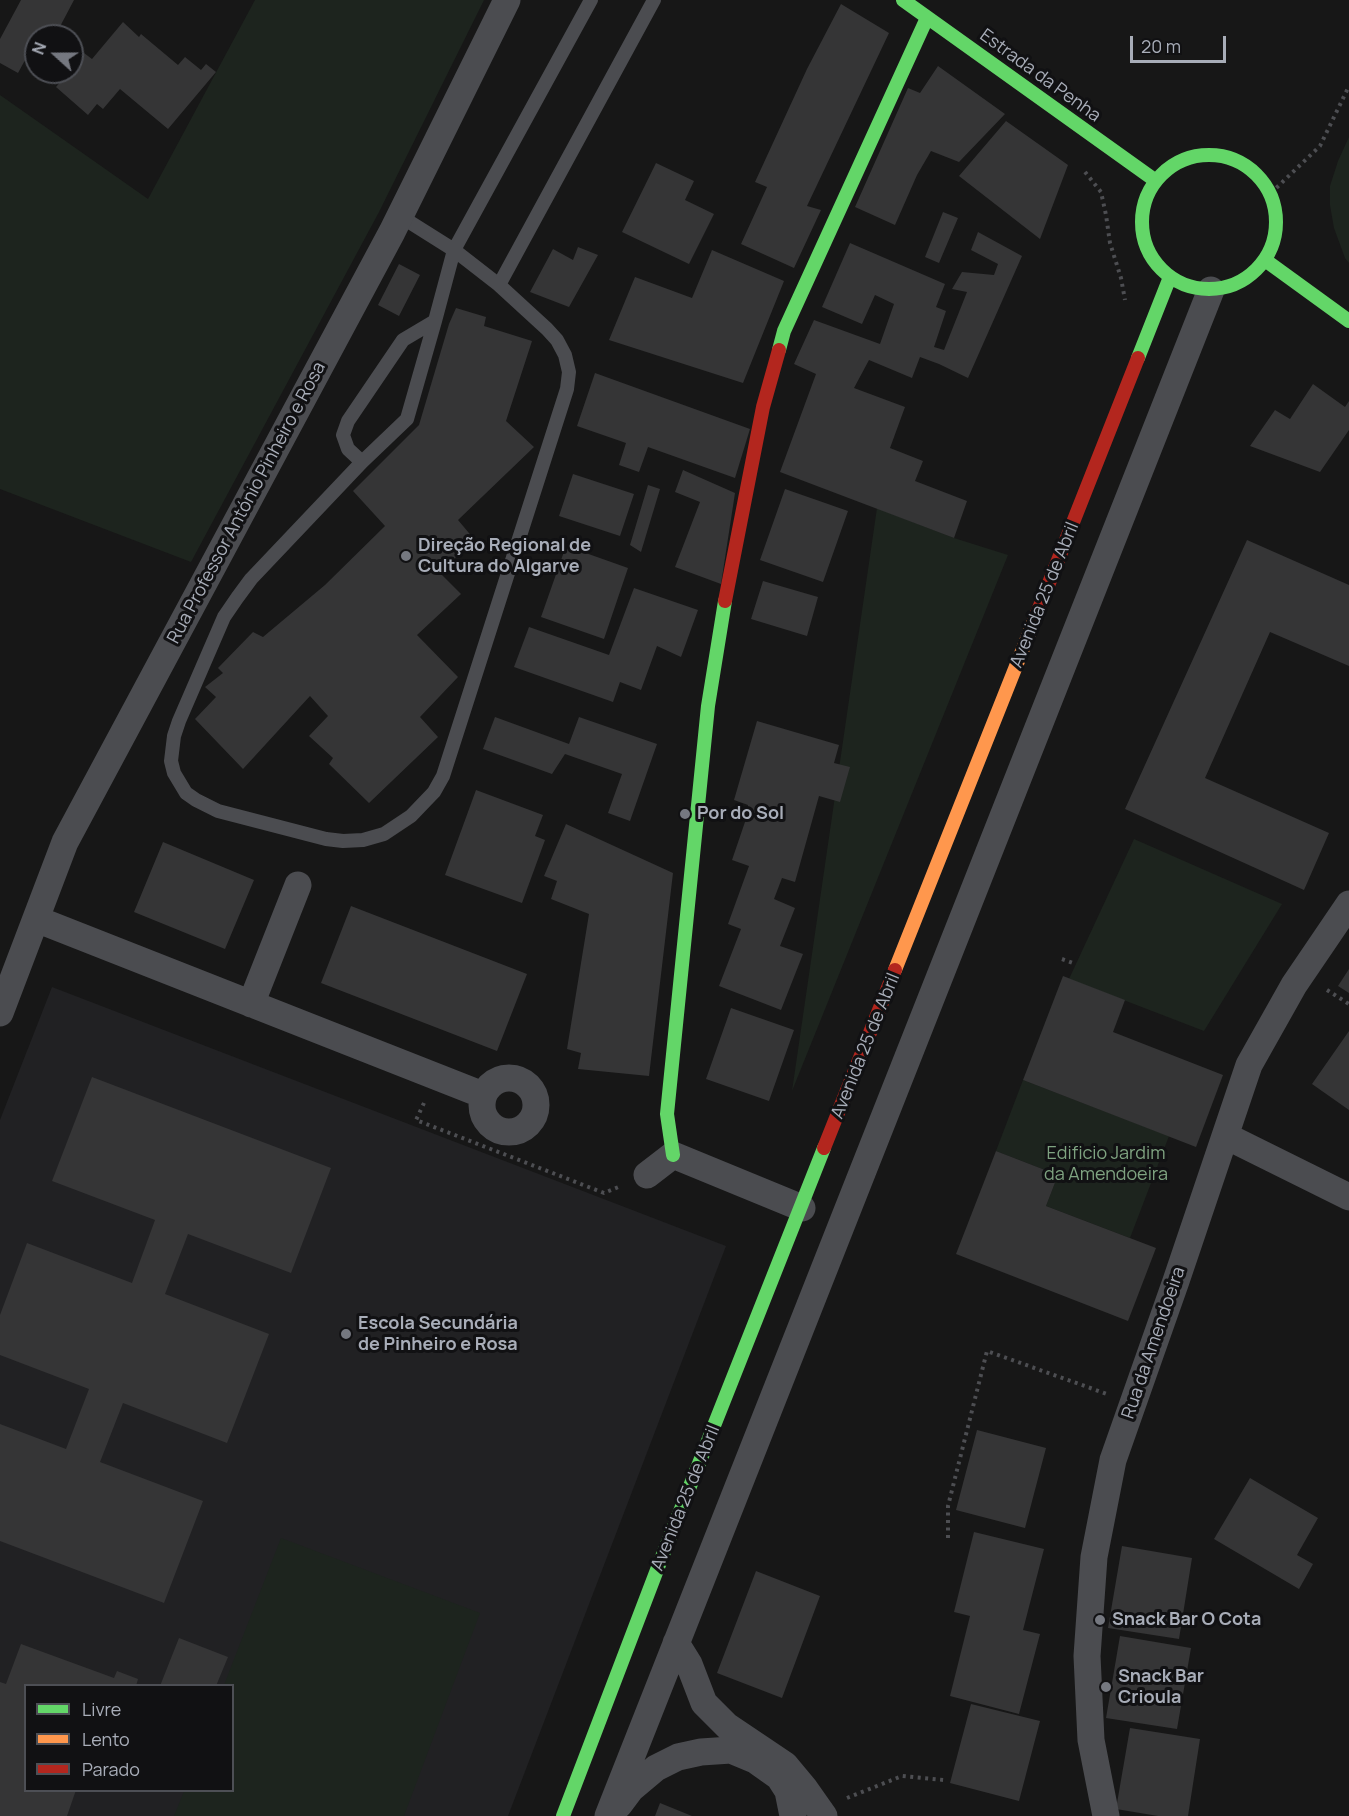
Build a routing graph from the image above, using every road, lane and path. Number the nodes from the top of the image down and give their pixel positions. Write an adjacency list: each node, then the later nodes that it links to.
1 (507, 0): 9 (street, Rua Professor António Pinheiro e Rosa)
2 (591, 0): 10 (lane)
3 (654, 0): 13 (lane)
4 (903, 0): 5 (street, Estrada da Penha)
5 (927, 18): 7 (street, Estrada da Penha); 28 (street)
6 (1349, 86): 8 (path)
7 (1156, 181): 8 (street); 12 (street)
8 (1271, 193): 11 (street)
9 (400, 216): 10 (lane); 20 (street, Rua Professor António Pinheiro e Rosa)
10 (454, 250): 13 (lane); 15 (lane)
11 (1265, 260): 14 (street); 16 (street)
12 (1170, 277): 14 (street); 31 (street, Avenida 25 de Abril)
13 (500, 285): 17 (lane)
14 (1211, 290): 34 (street)
15 (435, 321): 17 (lane); 17 (lane)
16 (1349, 321)
17 (362, 462)
18 (298, 885): 23 (street)
19 (1349, 904): 27 (street, Rua da Amendoeira)
20 (36, 919): 23 (street); 24 (street, Rua Professor António Pinheiro e Rosa)
21 (1062, 959): 22 (path)
22 (1076, 964)
23 (251, 1004): 25 (street)
24 (0, 1013)
25 (435, 1077): 26 (street); 29 (path)
26 (483, 1095)
27 (1226, 1136): 30 (street); 32 (street, Rua da Amendoeira)
28 (673, 1155): 29 (street); 31 (street)
29 (647, 1175)
30 (1349, 1197)
31 (802, 1208): 38 (street, Avenida 25 de Abril)
32 (1133, 1404): 33 (path); 42 (street, Rua da Amendoeira)
33 (948, 1538)
34 (676, 1642): 36 (street); 39 (street)
35 (944, 1780): 37 (path)
36 (805, 1789): 40 (street); 41 (street)
37 (844, 1799)
38 (563, 1816)
39 (610, 1816): 40 (street)
40 (794, 1816)
41 (824, 1816)
42 (1106, 1816)

